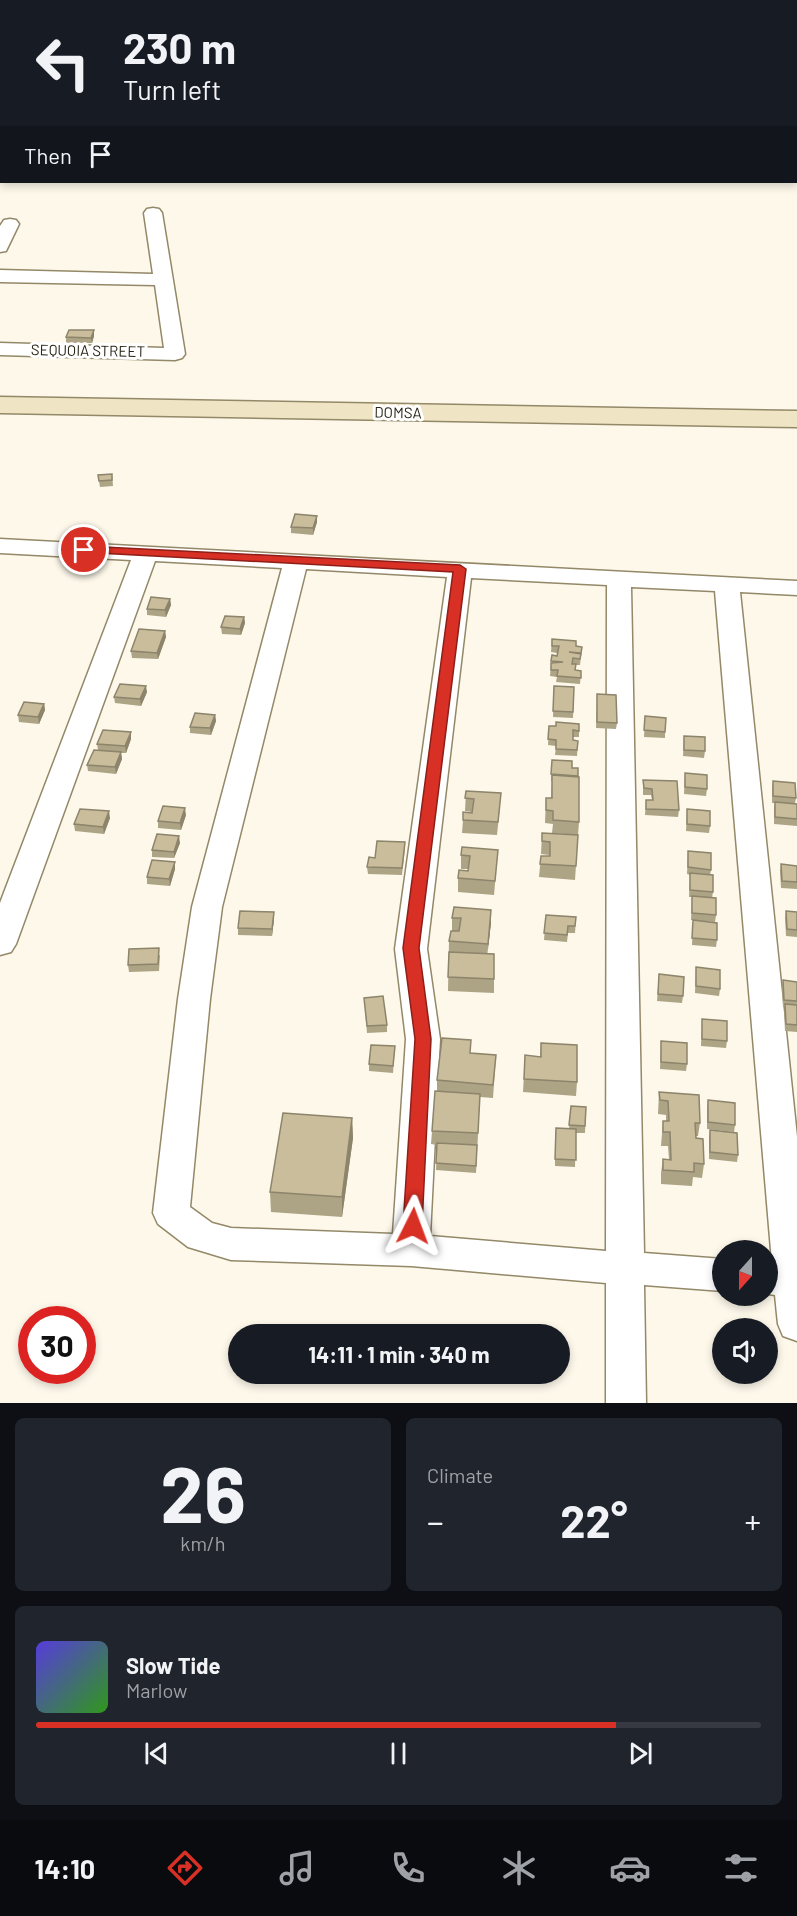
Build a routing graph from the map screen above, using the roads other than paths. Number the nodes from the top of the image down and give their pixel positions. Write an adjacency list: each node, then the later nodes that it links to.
1 (153, 213): 5 (street)
2 (10, 224): 3 (street)
3 (0, 247)
4 (0, 276): 5 (street)
5 (163, 280): 6 (street, SEQUOIA STREET)
6 (0, 349)
7 (0, 405): 8 (main road, DOMSA)
8 (797, 419)
9 (0, 546): 10 (street)
10 (146, 552): 11 (street); 16 (street)
11 (296, 561): 12 (street); 17 (street)
12 (460, 569): 13 (street); 17 (street)
13 (619, 578): 14 (street); 18 (street)
14 (727, 584): 15 (street); 20 (street)
15 (797, 588)
16 (0, 945)
17 (411, 1250): 18 (street)
18 (626, 1268): 19 (street); 22 (street)
19 (712, 1274)
20 (786, 1279): 21 (street)
21 (797, 1324)
22 (626, 1403)

